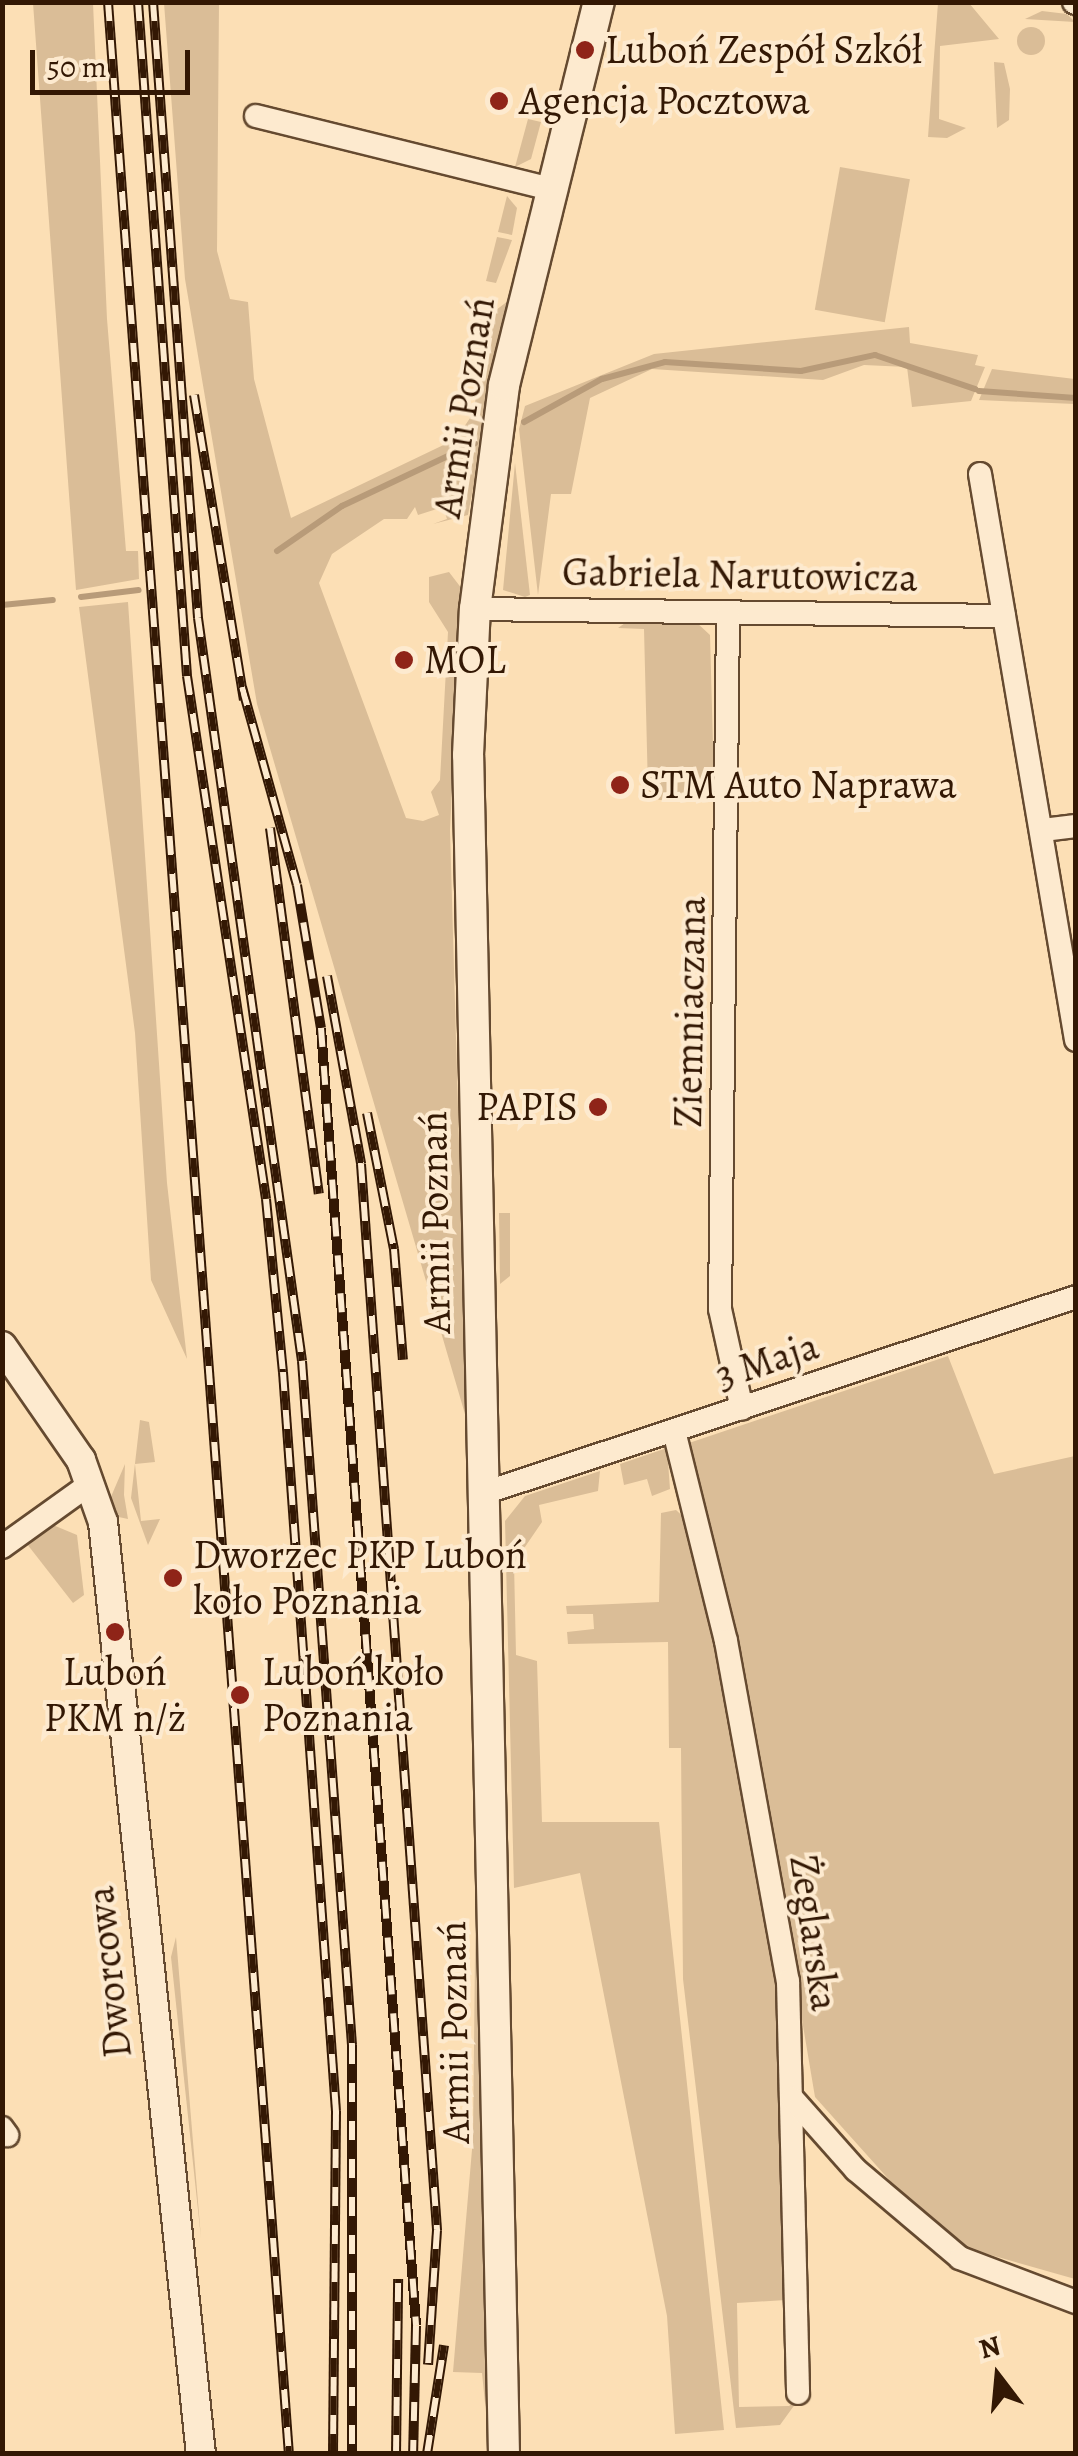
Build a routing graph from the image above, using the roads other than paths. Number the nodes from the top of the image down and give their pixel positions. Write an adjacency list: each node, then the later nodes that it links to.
1 (599, 2): 3 (main road, Armii Poznań)
2 (256, 116): 3 (street)
3 (547, 188): 5 (main road, Armii Poznań)
4 (980, 474): 7 (street)
5 (475, 609): 6 (street, Gabriela Narutowicza); 16 (main road, Armii Poznań)
6 (728, 614): 7 (street, Gabriela Narutowicza); 13 (street, Ziemniaczana)
7 (1004, 616): 9 (street)
8 (1076, 826): 9 (street)
9 (1043, 830): 10 (street)
10 (1076, 1040)
11 (1076, 1297): 13 (street, 3 Maja)
12 (2, 1346): 15 (street)
13 (742, 1409): 14 (street, 3 Maja)
14 (674, 1431): 16 (street, 3 Maja); 18 (street, Żeglarska)
15 (92, 1483): 17 (street); 21 (street, Dworcowa)
16 (481, 1494): 22 (main road, Armii Poznań)
17 (2, 1547)
18 (792, 2098): 19 (street); 20 (street, Żeglarska)
19 (1076, 2302)
20 (798, 2392)
21 (202, 2454)
22 (504, 2454)

